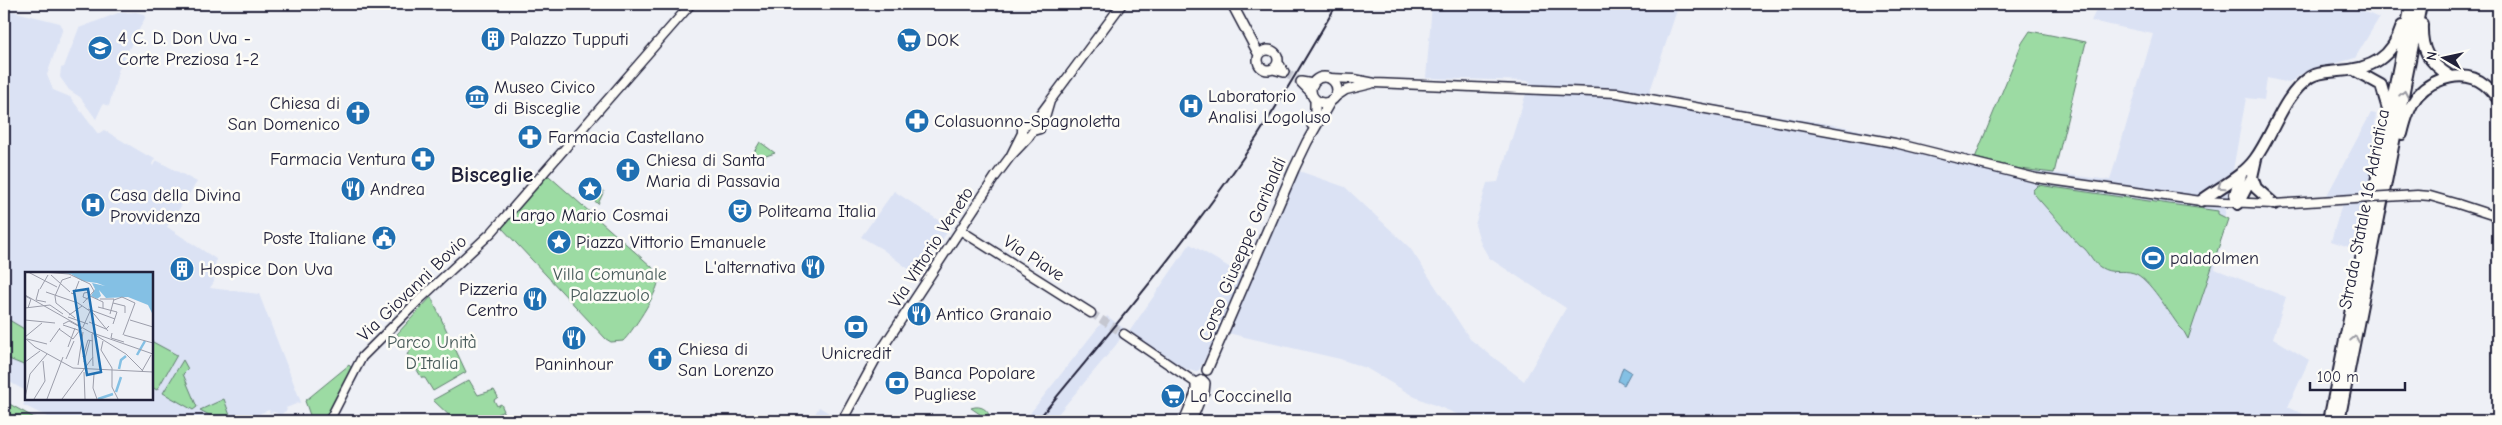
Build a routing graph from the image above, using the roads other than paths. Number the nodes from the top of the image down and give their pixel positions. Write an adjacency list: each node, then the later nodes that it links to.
1 (691, 4): 31 (street, Via Giovanni Bovio)
2 (1122, 4): 25 (street, Via Vittorio Veneto)
3 (1232, 4): 7 (main road)
4 (1238, 4): 7 (main road)
5 (2410, 4): 8 (highway); 15 (highway, Strada Statale 16 Adriatica)
6 (2422, 4): 9 (highway); 20 (highway, Strada Statale 16 Adriatica, one-way to 6)
7 (1261, 53): 7 (main road)
8 (2354, 70): 15 (highway); 17 (highway)
9 (2450, 76): 14 (highway); 20 (highway)
10 (1329, 78): 11 (street); 12 (main road); 13 (main road)
11 (1374, 83): 13 (street); 21 (street)
12 (1313, 91): 13 (main road); 16 (main road, Corso Giuseppe Garibaldi)
13 (1333, 99): 16 (main road, Corso Giuseppe Garibaldi)
14 (2498, 99)
15 (2384, 138): 34 (highway, Strada Statale 16 Adriatica)
16 (1307, 142): 28 (main road, Corso Giuseppe Garibaldi)
17 (2256, 159): 18 (highway); 19 (highway)
18 (2242, 172): 21 (highway, one-way to 21); 22 (highway)
19 (2252, 177): 22 (highway); 23 (highway)
20 (2387, 177): 35 (highway, Strada Statale 16 Adriatica, one-way to 20)
21 (2201, 201): 22 (street)
22 (2238, 204): 23 (street)
23 (2274, 204): 24 (street, bridge)
24 (2498, 217)
25 (960, 230): 26 (street, Via Piave); 30 (street, Via Vittorio Veneto)
26 (1091, 313)
27 (1124, 334): 28 (street)
28 (1200, 382): 29 (main road, Corso Giuseppe Garibaldi)
29 (1199, 393): 32 (main road); 33 (main road)
30 (843, 419)
31 (329, 421)
32 (1184, 421)
33 (1191, 421)
34 (2329, 421)
35 (2339, 421)

